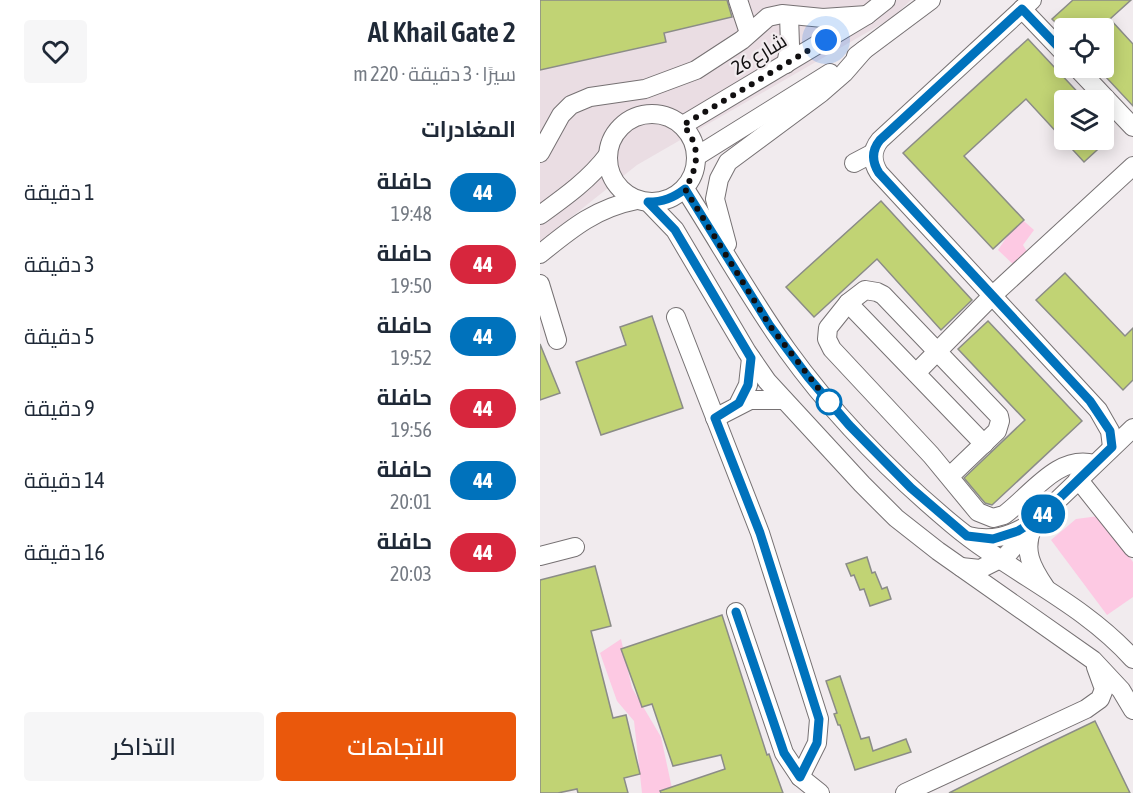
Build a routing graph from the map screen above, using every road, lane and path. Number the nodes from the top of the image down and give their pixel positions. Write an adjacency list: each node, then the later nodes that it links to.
1 (738, 0): 7 (street)
2 (886, 0): 6 (street, شارع 26)
3 (931, 0): 9 (street)
4 (1027, 4): 8 (street); 15 (street)
5 (789, 15): 6 (street); 7 (street); 10 (street)
6 (867, 15): 10 (street, شارع 26)
7 (749, 33): 14 (street)
8 (1054, 40)
9 (864, 50): 17 (street); 24 (street)
10 (786, 64): 12 (street, شارع 26)
11 (1086, 78): 13 (street)
12 (683, 125): 16 (street); 17 (street)
13 (1133, 127)
14 (540, 153)
15 (873, 153): 18 (street); 26 (street)
16 (608, 155): 21 (street); 22 (street)
17 (697, 156): 20 (street)
18 (854, 163)
19 (1133, 166): 26 (street)
20 (685, 189): 21 (street); 24 (street)
21 (643, 201): 23 (street); 31 (street)
22 (540, 215)
23 (540, 254)
24 (735, 268): 43 (street)
25 (540, 284): 29 (street)
26 (993, 295): 30 (street); 38 (street)
27 (848, 303): 30 (street); 32 (street); 40 (street)
28 (676, 317): 35 (street)
29 (557, 340)
30 (937, 352): 32 (street); 37 (street)
31 (751, 358): 33 (street); 34 (street)
32 (916, 373): 37 (street)
33 (784, 400): 34 (street); 48 (street)
34 (739, 403): 35 (street)
35 (715, 418): 56 (street)
36 (1133, 428): 38 (street)
37 (984, 444): 40 (street)
38 (1112, 447): 39 (street)
39 (1094, 464): 40 (street); 41 (street)
40 (950, 476)
41 (1078, 479): 42 (street); 45 (street)
42 (1039, 518): 43 (street); 47 (street); 49 (street)
43 (967, 536): 47 (street)
44 (575, 547): 46 (street)
45 (1133, 548)
46 (540, 556)
47 (1000, 561): 48 (street); 49 (street)
48 (959, 567): 52 (street)
49 (1048, 591): 51 (street)
50 (736, 612): 56 (street)
51 (1133, 659)
52 (1094, 660): 53 (street); 54 (street)
53 (1086, 709): 55 (street); 58 (street)
54 (1133, 710)
55 (1133, 716)
56 (800, 777): 57 (street)
57 (820, 793)
58 (904, 793)

